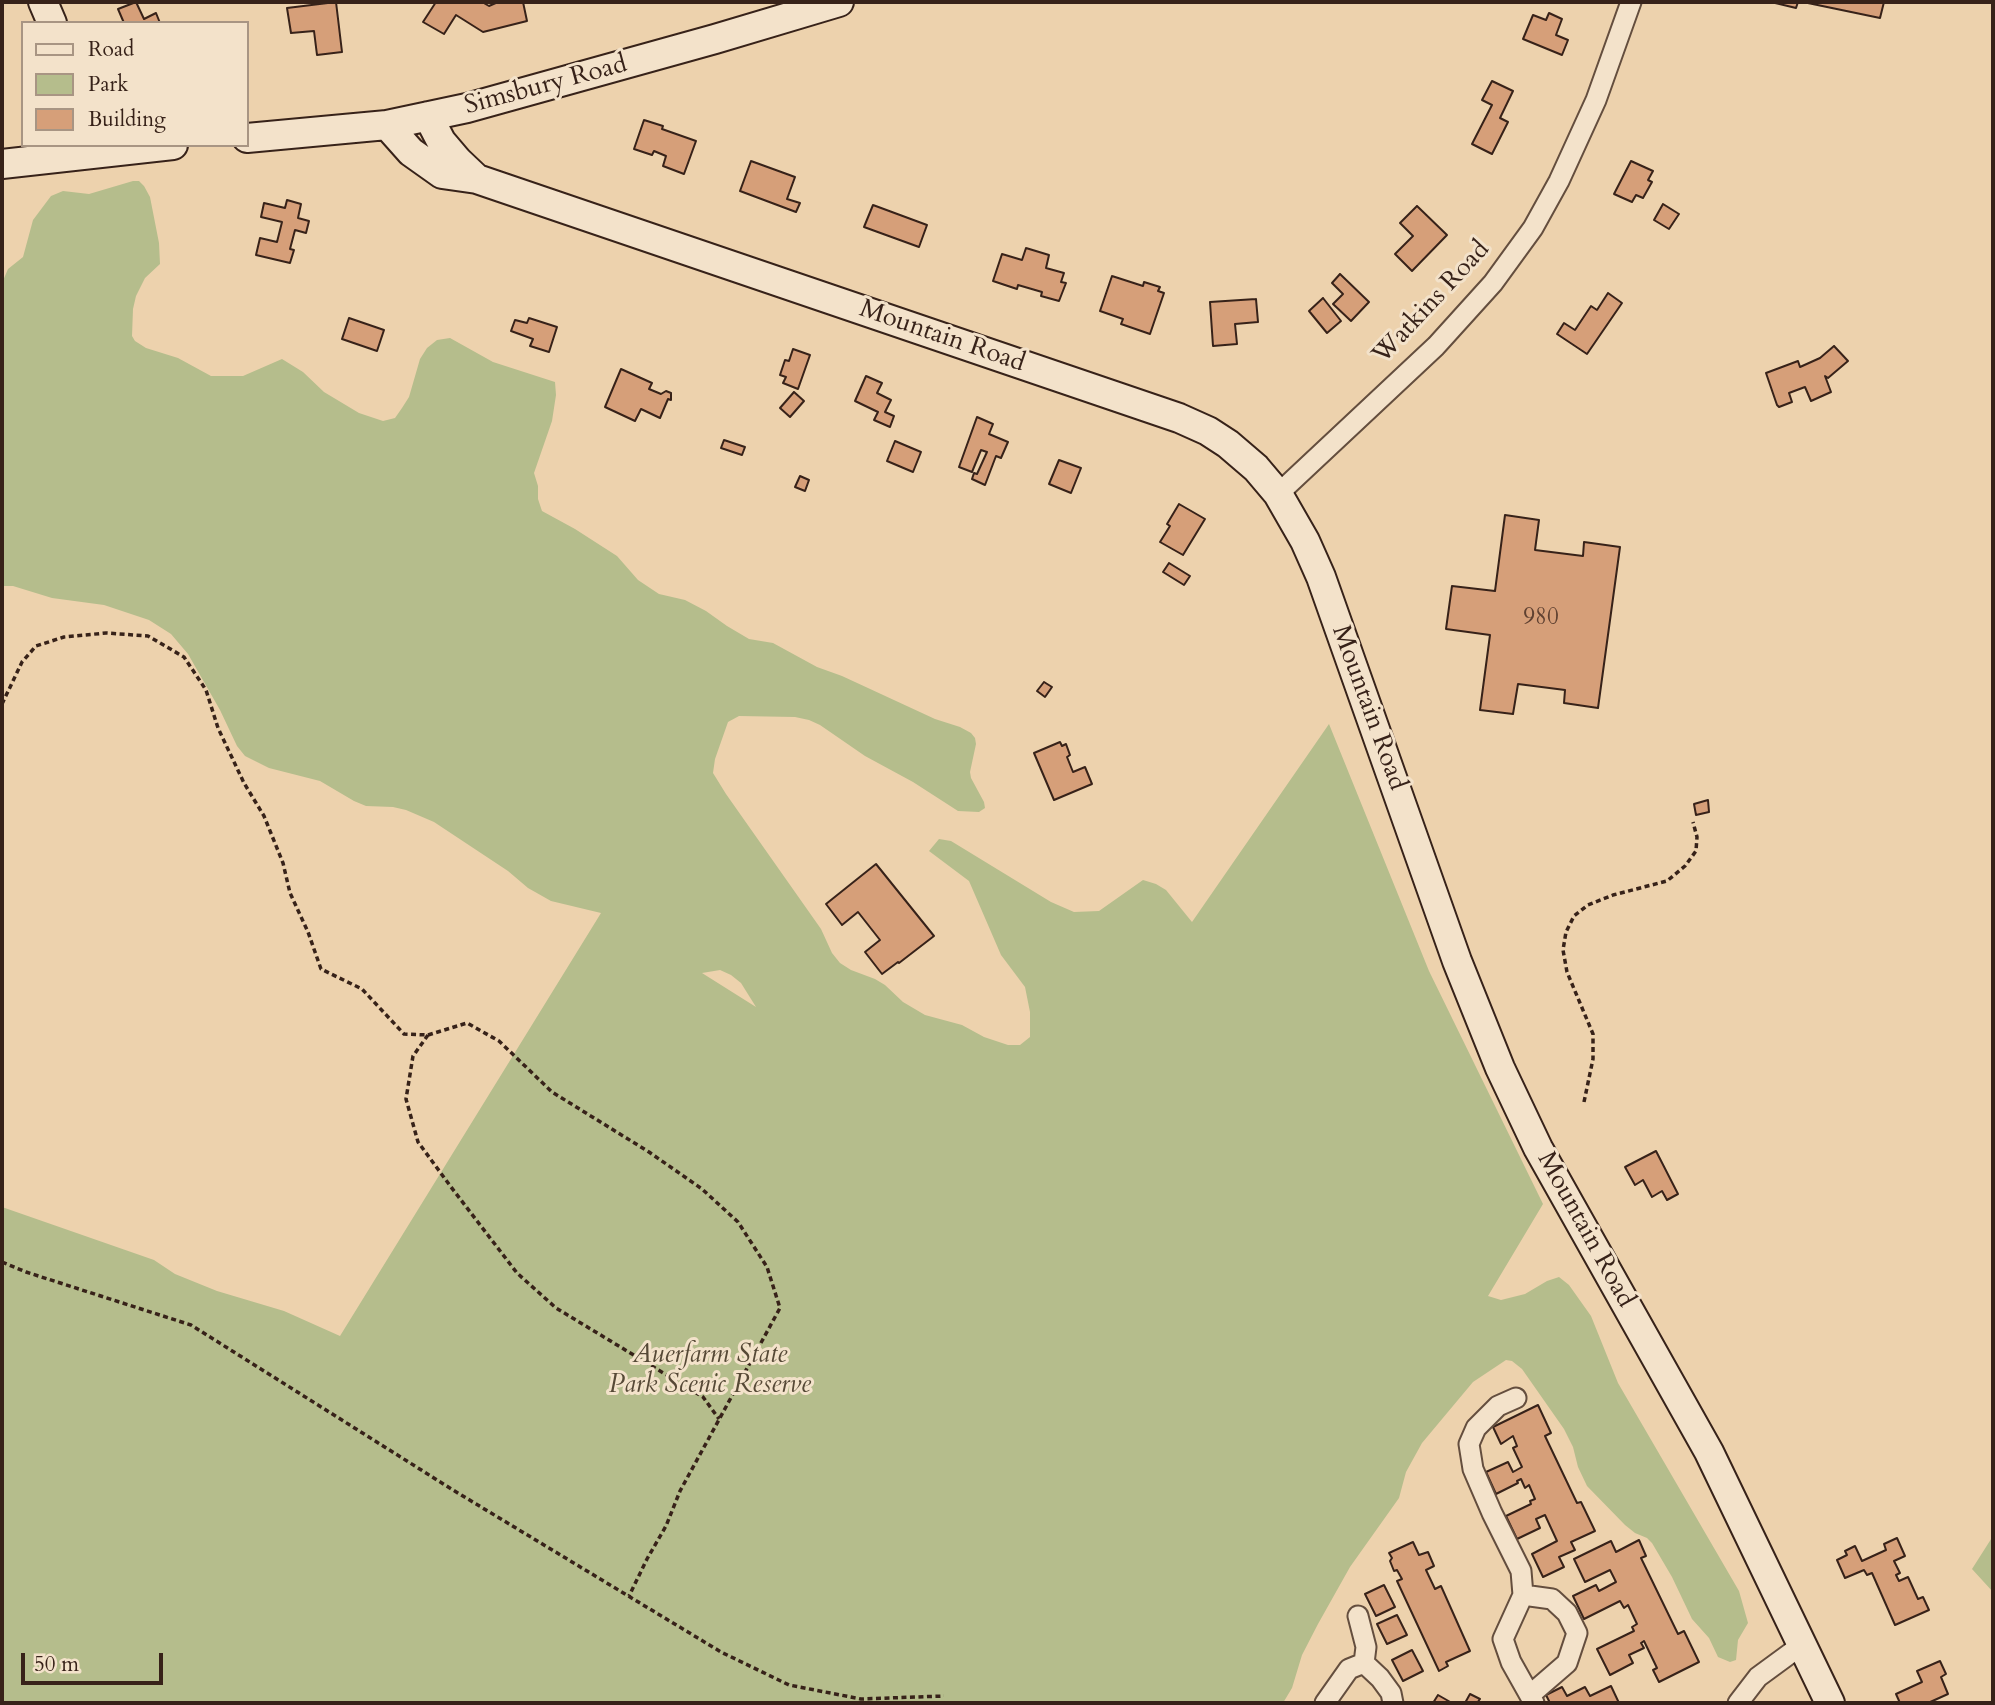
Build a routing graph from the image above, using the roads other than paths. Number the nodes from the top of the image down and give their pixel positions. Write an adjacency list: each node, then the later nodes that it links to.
1 (43, 2): 4 (main road)
2 (839, 2): 5 (main road, Simsbury Road)
3 (1632, 2): 12 (street, Watkins Road)
4 (51, 21)
5 (428, 116): 6 (main road, Simsbury Road); 11 (main road, Mountain Road)
6 (387, 125): 7 (main road, Simsbury Road); 11 (main road, Mountain Road)
7 (248, 138)
8 (128, 147): 9 (main road)
9 (105, 148): 10 (main road)
10 (2, 164)
11 (477, 179): 12 (main road, Mountain Road)
12 (1278, 494): 16 (main road, Mountain Road)
13 (1516, 1398): 14 (street)
14 (1523, 1595): 18 (street); 18 (street)
15 (1358, 1616): 17 (street)
16 (1803, 1644): 21 (street); 22 (main road, Mountain Road)
17 (1364, 1663): 19 (street); 20 (street)
18 (1532, 1699)
19 (1325, 1703)
20 (1393, 1703)
21 (1738, 1703)
22 (1830, 1703)

